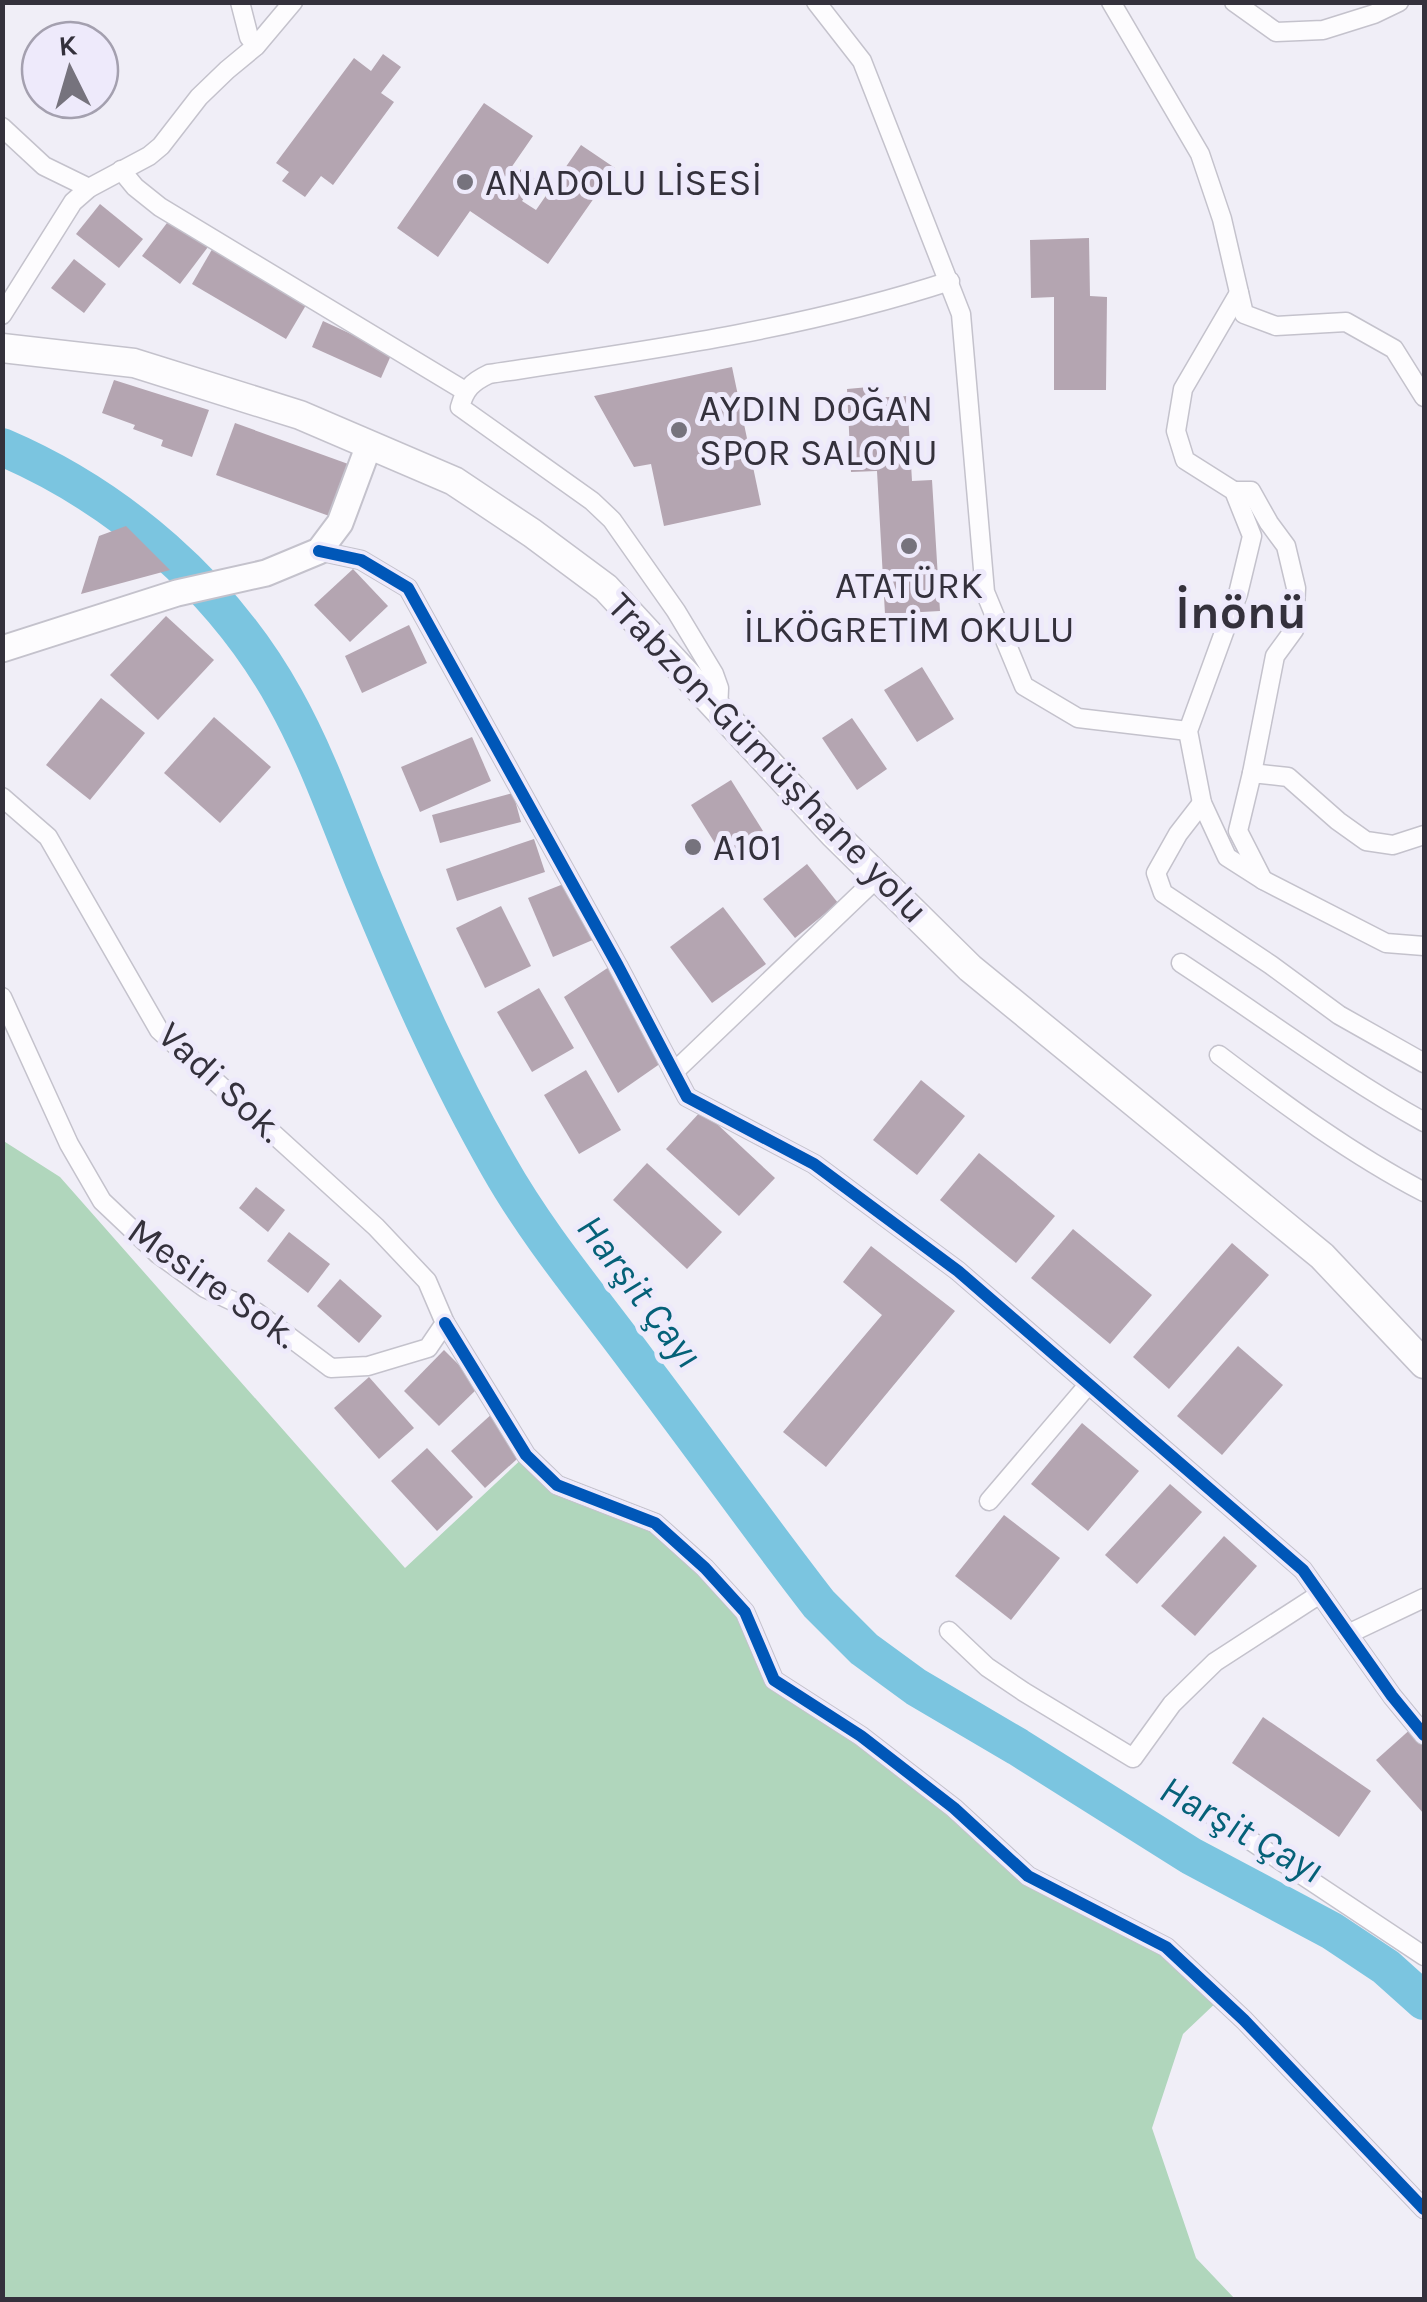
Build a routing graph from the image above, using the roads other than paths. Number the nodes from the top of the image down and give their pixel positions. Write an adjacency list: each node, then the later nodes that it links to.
1 (240, 2): 7 (street)
2 (292, 2): 7 (street)
3 (816, 2): 11 (street)
4 (1111, 2): 12 (street)
5 (1234, 2): 6 (street)
6 (1399, 2)
7 (256, 46): 9 (street)
8 (2, 127): 10 (street)
9 (121, 170): 10 (street); 15 (street)
10 (89, 188): 13 (street)
11 (950, 281): 15 (street); 22 (street)
12 (1239, 293): 16 (street); 18 (street)
13 (2, 314)
14 (2, 348): 17 (main road, Trabzon-Gümüşhane yolu)
15 (465, 391): 21 (street)
16 (1423, 392)
17 (370, 445): 19 (street); 21 (main road, Trabzon-Gümüşhane yolu)
18 (1234, 491): 22 (street); 23 (street)
19 (319, 550): 20 (street); 34 (street)
20 (2, 648)
21 (718, 711): 27 (main road, Trabzon-Gümüşhane yolu)
22 (1188, 731): 25 (street)
23 (1252, 772): 26 (street); 28 (street)
24 (2, 797): 37 (street, Vadi Sok.)
25 (1202, 803): 28 (street); 33 (street)
26 (1424, 835)
27 (879, 876): 34 (street); 38 (main road, Trabzon-Gümüşhane yolu)
28 (1263, 880): 29 (street)
29 (1424, 946)
30 (1181, 962): 35 (street)
31 (2, 996): 37 (street, Mesire Sok.)
32 (1219, 1055): 36 (street)
33 (1424, 1063)
34 (674, 1072): 39 (street)
35 (1424, 1122)
36 (1424, 1192)
37 (446, 1323): 48 (street, Vadi Sok.)
38 (1424, 1364)
39 (1088, 1384): 40 (street); 41 (street)
40 (989, 1501)
41 (1320, 1594): 43 (street); 44 (street)
42 (1424, 1598): 44 (street)
43 (948, 1631)
44 (1348, 1634): 45 (street)
45 (1424, 1735)
46 (1209, 1814): 47 (street)
47 (1424, 1956)
48 (1424, 2209)

